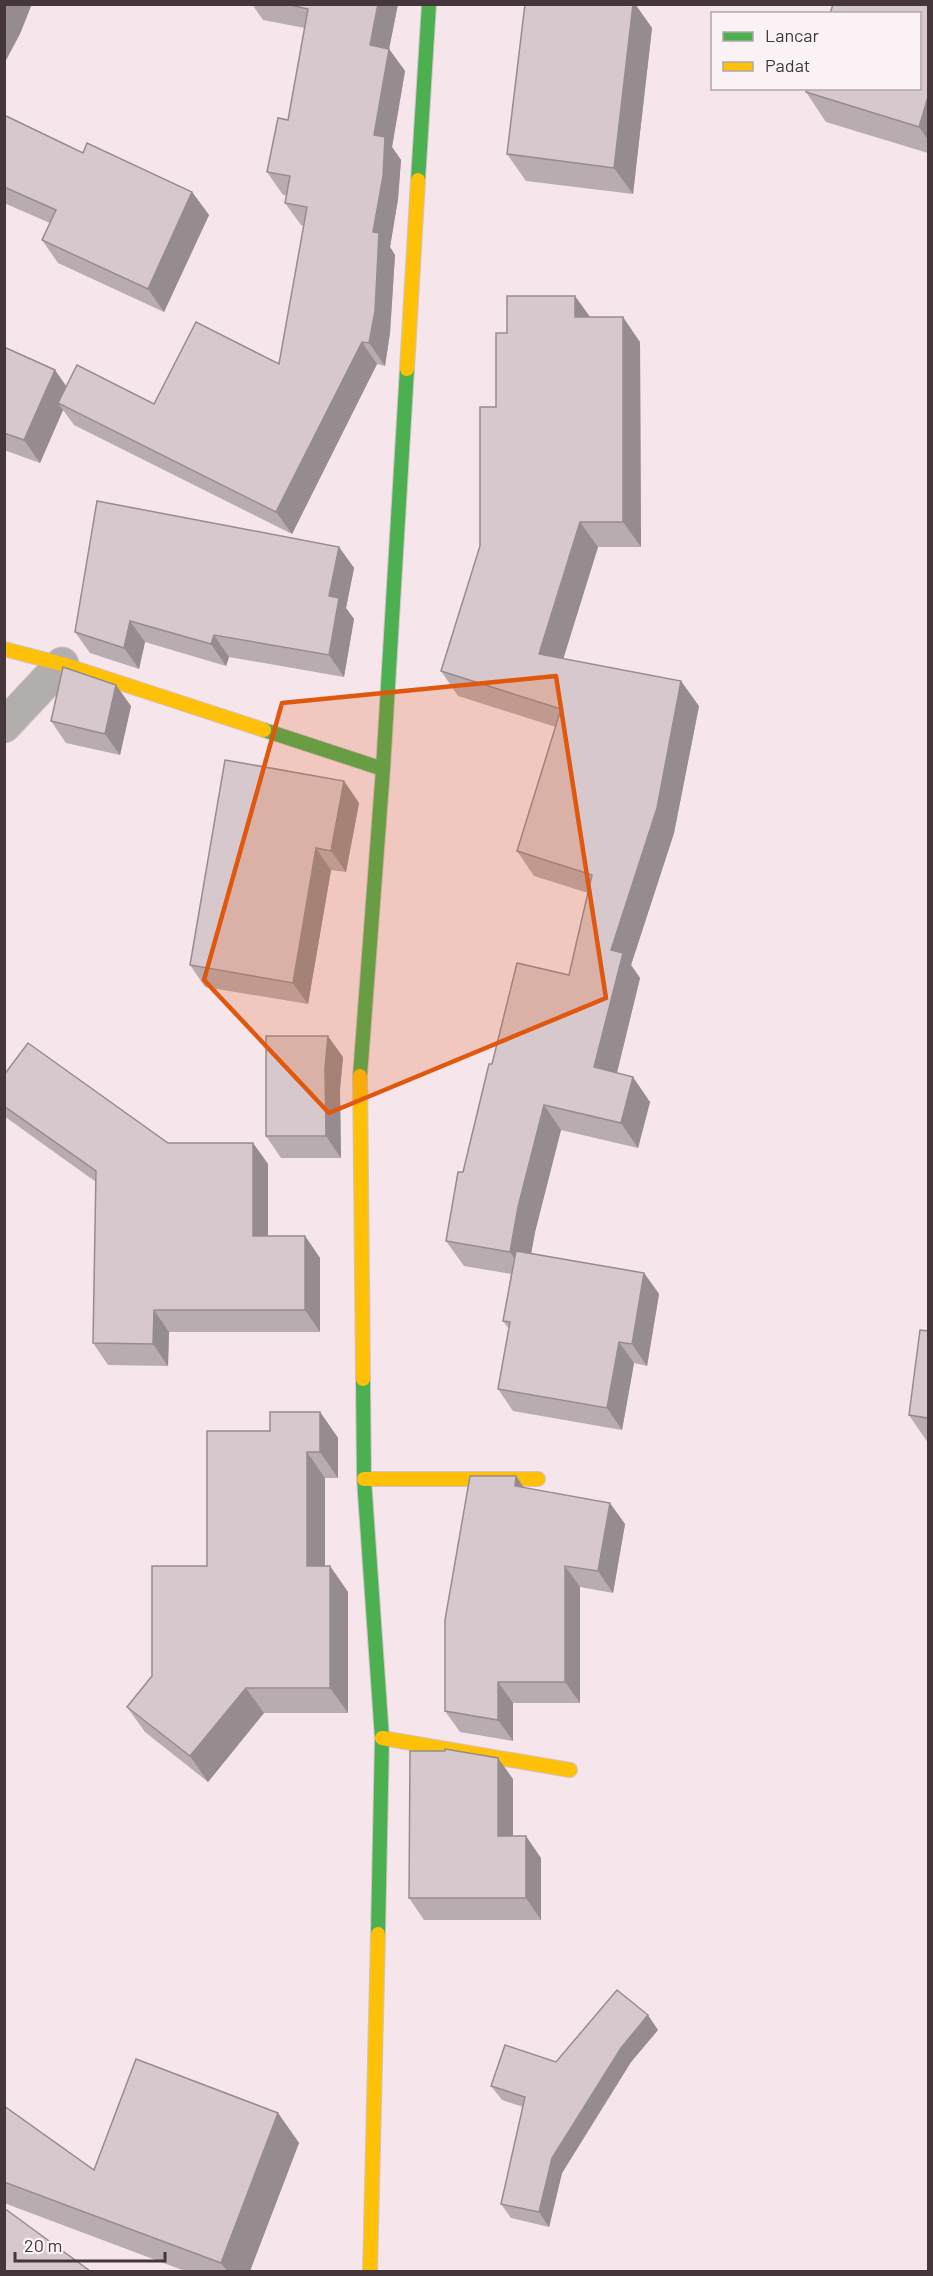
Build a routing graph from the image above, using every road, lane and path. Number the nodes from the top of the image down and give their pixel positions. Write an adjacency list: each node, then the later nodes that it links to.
1 (429, 4): 5 (street)
2 (4, 649): 3 (street)
3 (62, 664): 4 (street); 5 (street)
4 (4, 726)
5 (383, 770): 6 (street)
6 (364, 1479): 7 (street); 8 (street)
7 (538, 1479)
8 (382, 1738): 9 (street); 10 (street)
9 (570, 1770)
10 (370, 2271)

